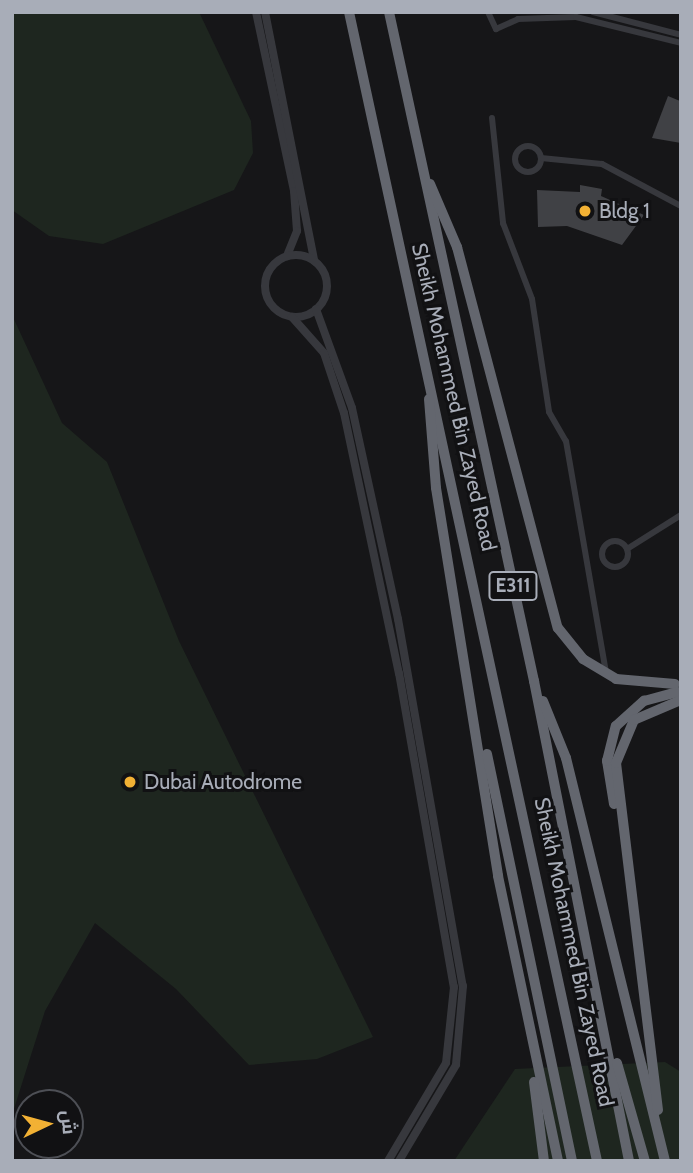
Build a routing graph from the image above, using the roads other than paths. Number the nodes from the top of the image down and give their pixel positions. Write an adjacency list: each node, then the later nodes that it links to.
1 (256, 12): 13 (street)
2 (265, 12): 14 (street)
3 (349, 12): 17 (highway, Sheikh Mohammed Bin Zayed Road / E311)
4 (389, 12): 11 (highway, Sheikh Mohammed Bin Zayed Road / E311)
5 (488, 12): 8 (street)
6 (593, 12): 7 (street)
7 (681, 35)
8 (681, 43)
9 (492, 118): 20 (street)
10 (541, 158): 10 (street); 12 (street)
11 (421, 163): 20 (highway); 21 (highway, Sheikh Mohammed Bin Zayed Road / E311)
12 (681, 206)
13 (287, 256): 14 (street); 16 (street)
14 (314, 260): 15 (street)
15 (317, 309): 16 (street); 28 (street)
16 (292, 317): 27 (street)
17 (427, 372): 23 (highway); 32 (highway, Sheikh Mohammed Bin Zayed Road / E311)
18 (681, 515): 19 (street)
19 (627, 549): 19 (street)
20 (607, 674): 22 (highway)
21 (534, 681): 25 (highway, Sheikh Mohammed Bin Zayed Road / E311); 26 (highway)
22 (679, 690): 26 (highway)
23 (473, 693): 24 (highway); 31 (highway)
24 (519, 979): 29 (highway); 30 (highway)
25 (599, 1003): 33 (highway, Sheikh Mohammed Bin Zayed Road / E311); 34 (highway)
26 (665, 1157)
27 (388, 1161)
28 (399, 1161)
29 (544, 1161)
30 (558, 1161)
31 (572, 1161)
32 (597, 1161)
33 (629, 1161)
34 (645, 1161)

